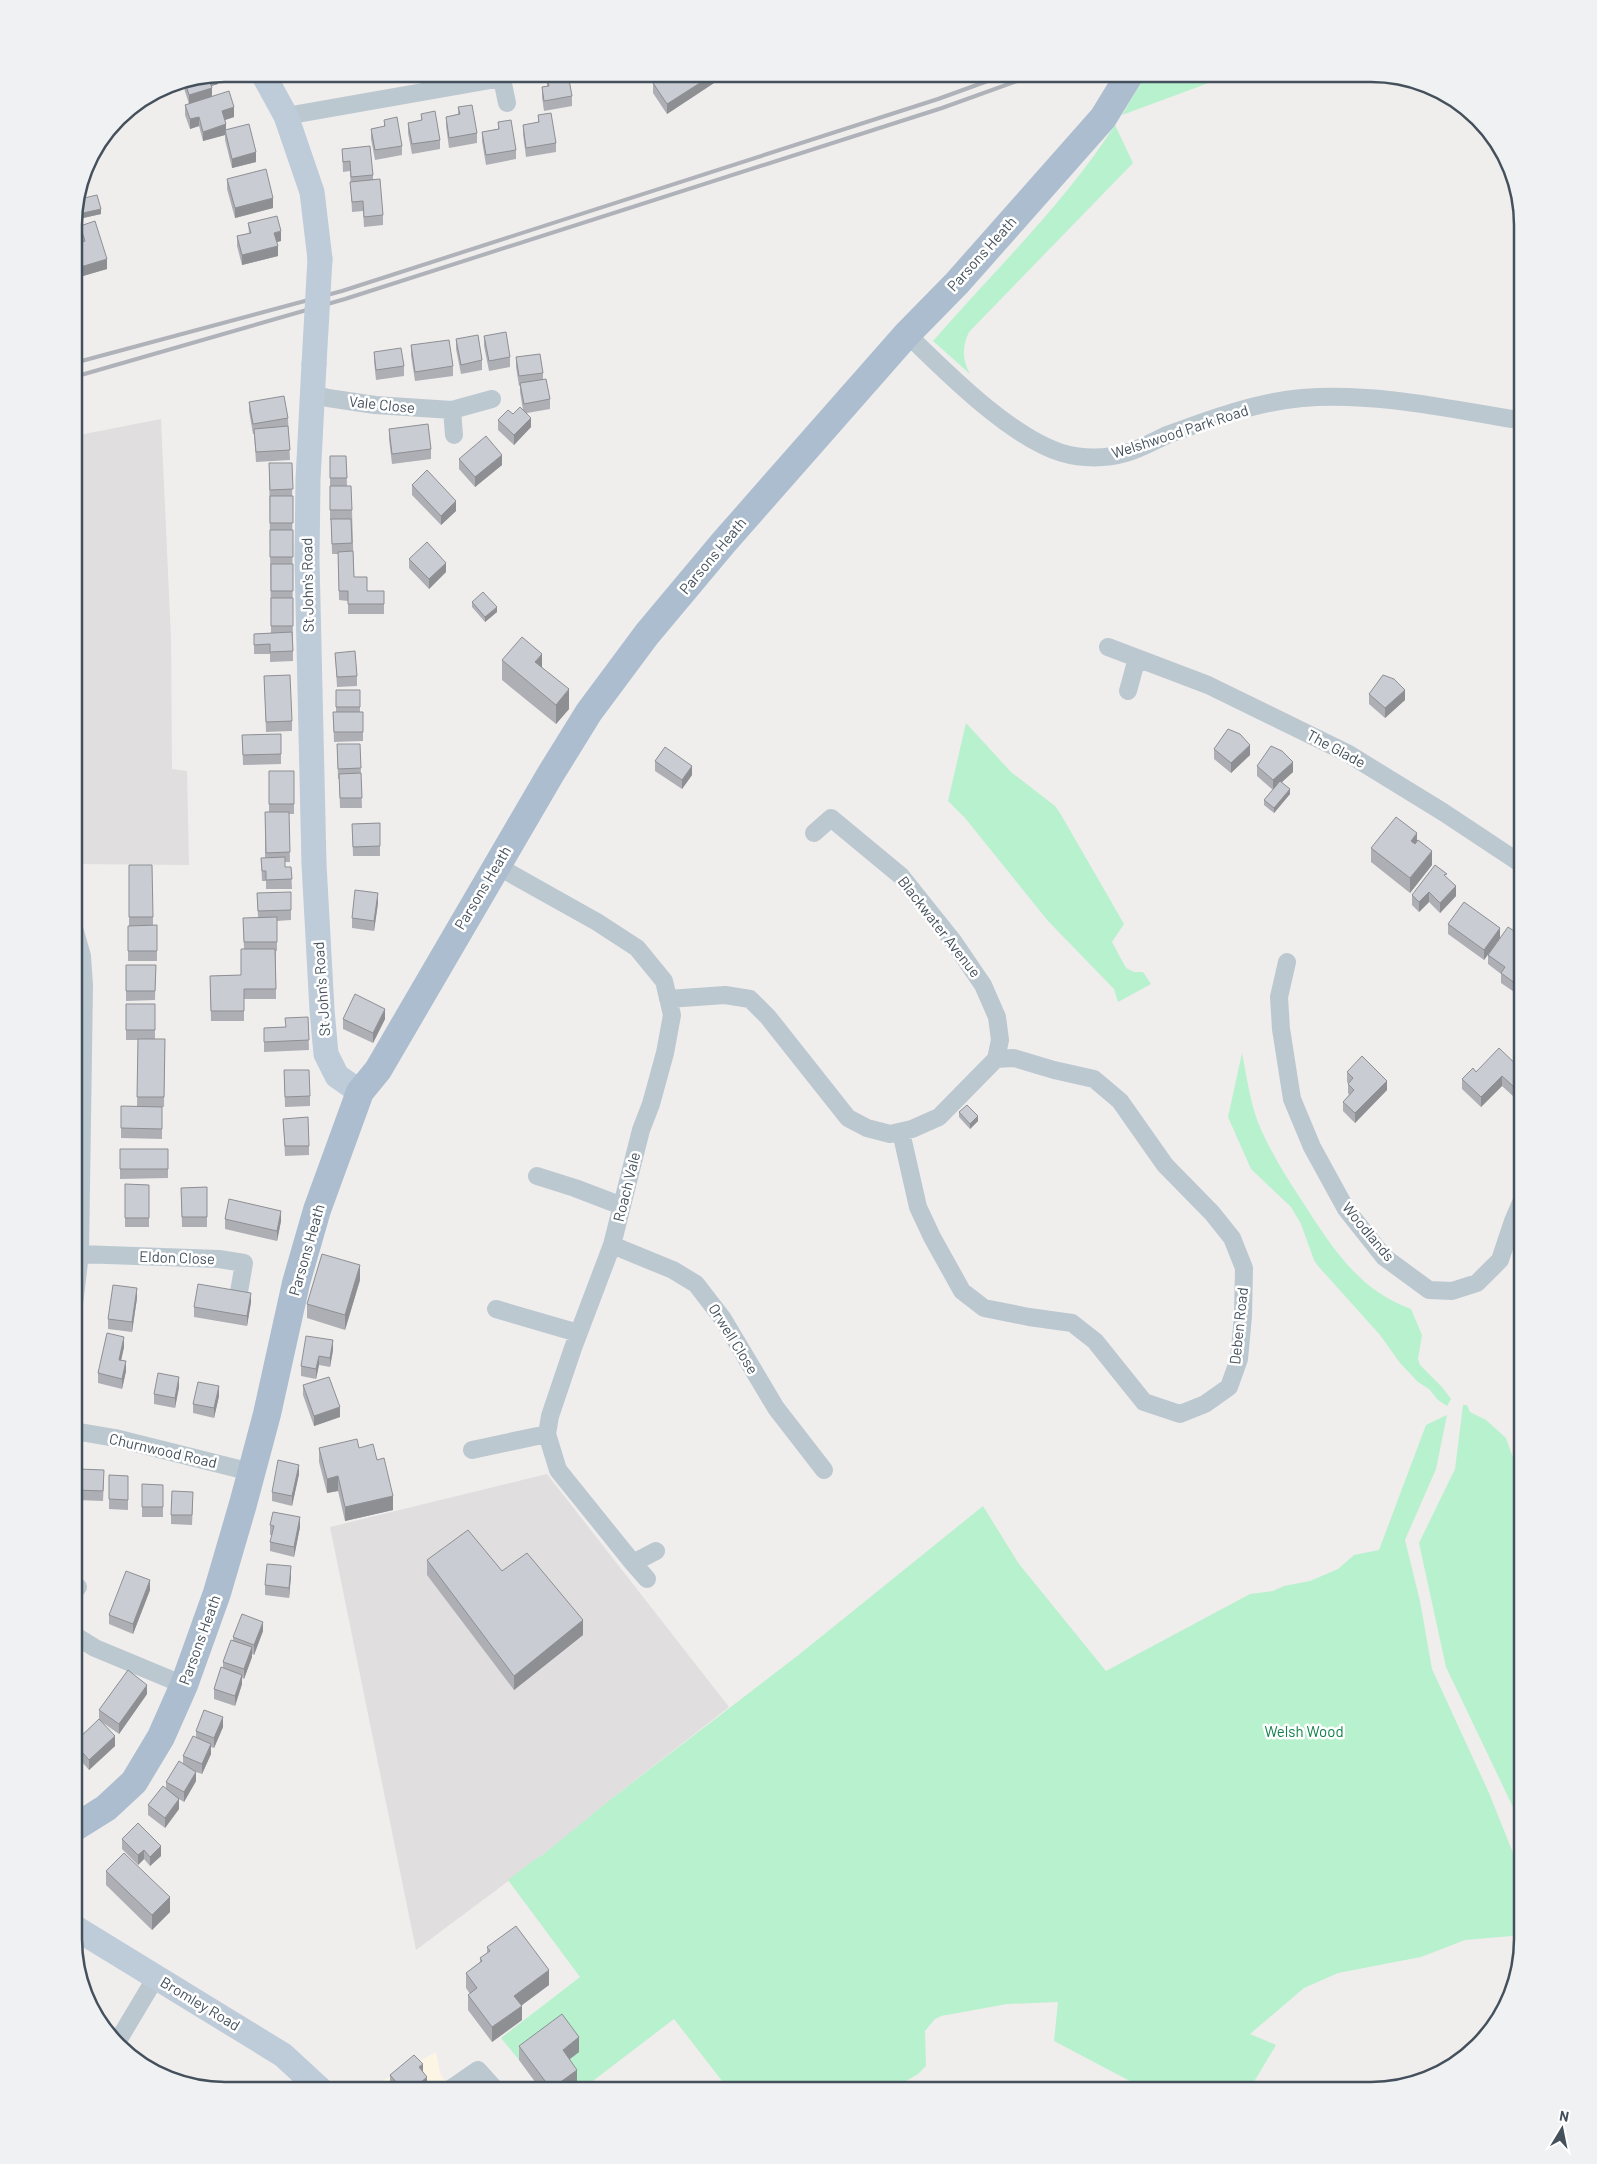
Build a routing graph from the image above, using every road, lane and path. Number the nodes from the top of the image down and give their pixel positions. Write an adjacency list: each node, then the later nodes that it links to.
1 (268, 83): 6 (street, St John's Road)
2 (464, 83): 6 (street)
3 (503, 83): 5 (street)
4 (1124, 83): 7 (main road, Parsons Heath)
5 (507, 103)
6 (286, 116): 8 (street, St John's Road, bridge)
7 (907, 334): 11 (street, Welshwood Park Road); 18 (main road, Parsons Heath)
8 (314, 394): 10 (street, Vale Close); 24 (street, St John's Road)
9 (492, 399): 10 (street, Vale Close)
10 (452, 410): 12 (street)
11 (1514, 420)
12 (454, 436)
13 (1108, 647): 14 (street, The Glade)
14 (1137, 658): 15 (street); 17 (street, The Glade)
15 (1128, 691)
16 (814, 833): 23 (street, Blackwater Avenue)
17 (1514, 859)
18 (497, 866): 21 (street, Roach Vale); 24 (main road, Parsons Heath)
19 (1287, 962): 28 (street, Woodlands)
20 (83, 970): 22 (street)
21 (668, 999): 25 (street); 27 (street, Roach Vale)
22 (83, 1052)
23 (996, 1058): 25 (street); 25 (street, Deben Road)
24 (360, 1092): 38 (main road, Parsons Heath)
25 (901, 1132)
26 (537, 1176): 27 (street)
27 (622, 1206): 29 (street, Roach Vale)
28 (1514, 1219)
29 (612, 1245): 33 (street, Roach Vale); 37 (street, Orwell Close)
30 (83, 1254): 31 (street, Eldon Close)
31 (239, 1292)
32 (496, 1309): 33 (street)
33 (578, 1334): 35 (street, Roach Vale)
34 (83, 1433): 38 (street, Churnwood Road)
35 (547, 1434): 36 (street); 40 (street, Roach Vale)
36 (472, 1450)
37 (824, 1470)
38 (251, 1472): 43 (main road, Parsons Heath)
39 (656, 1551): 40 (street)
40 (633, 1563): 41 (street, Roach Vale)
41 (648, 1580)
42 (83, 1640): 43 (street)
43 (184, 1685): 44 (main road, Parsons Heath)
44 (83, 1822)
45 (83, 1933): 46 (street, Bromley Road)
46 (156, 1978): 47 (street); 48 (street, Bromley Road)
47 (121, 2036)
48 (311, 2081)
49 (462, 2081): 50 (street)
50 (488, 2081)

